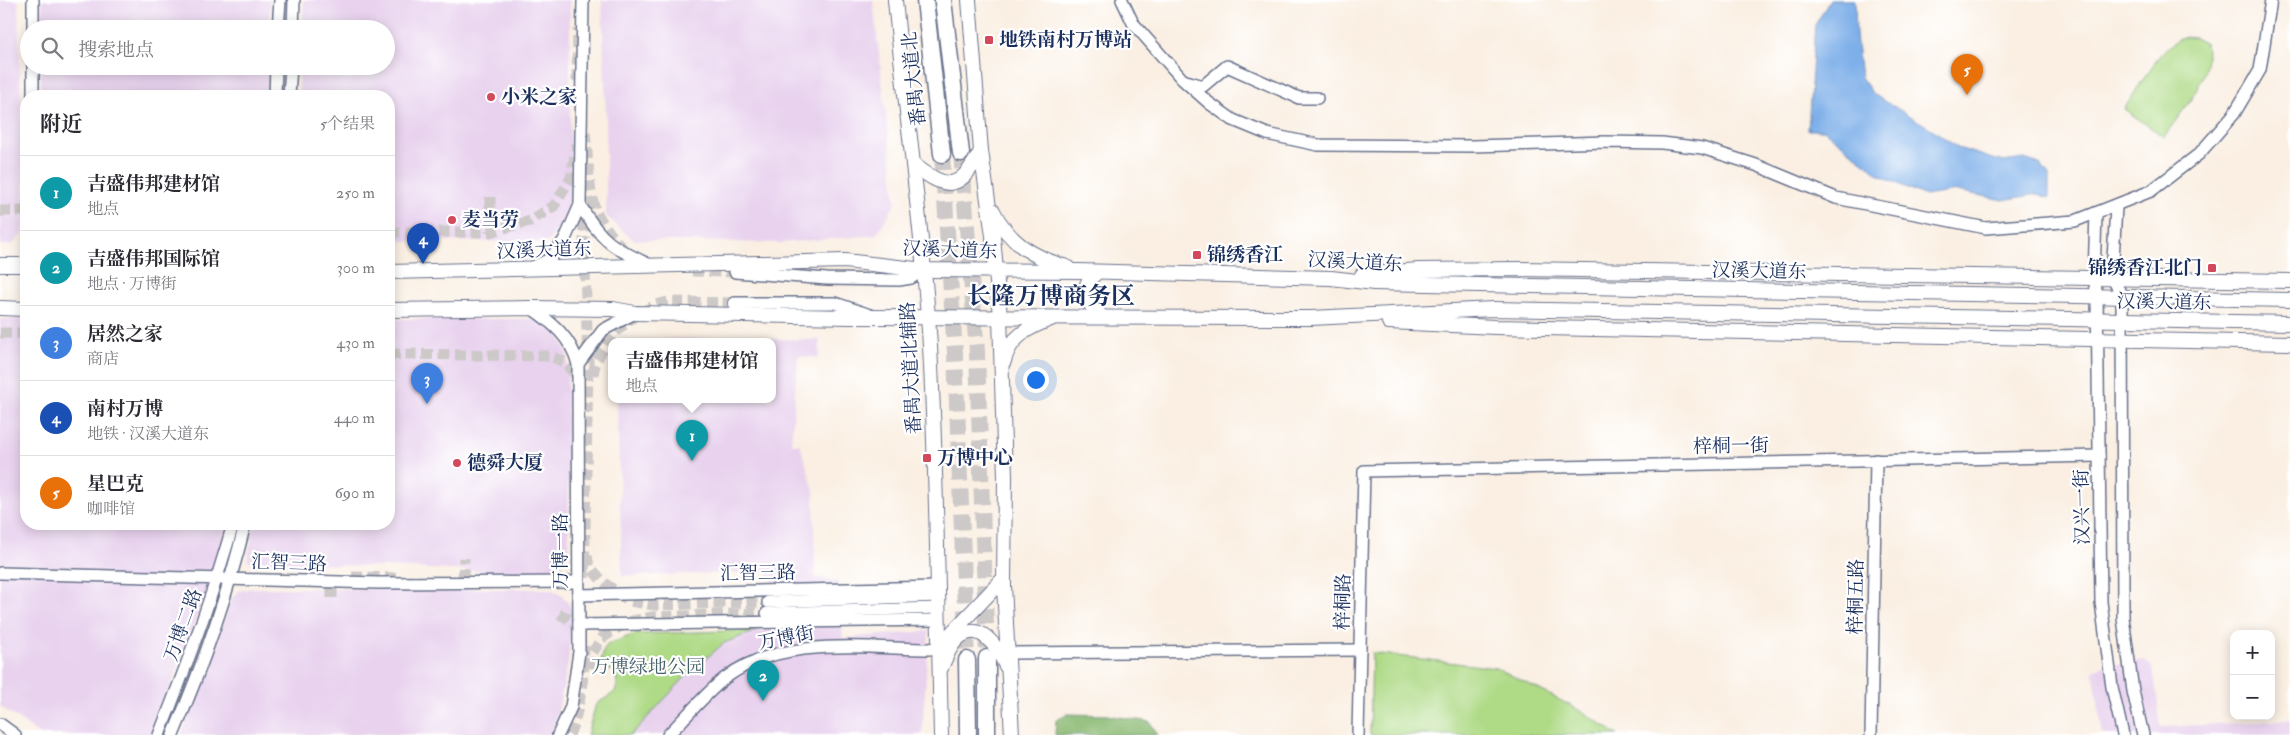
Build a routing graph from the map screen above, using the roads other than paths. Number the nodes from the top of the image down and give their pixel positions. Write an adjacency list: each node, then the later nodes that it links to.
1 (33, 0): 11 (street)
2 (280, 0): 12 (street)
3 (294, 0): 13 (street)
4 (583, 0): 27 (street)
5 (895, 0): 25 (main road, 番禺大道北辅路)
6 (925, 0): 24 (highway, 番禺大道北)
7 (943, 0): 23 (highway, 番禺大道北)
8 (969, 0): 22 (main road)
9 (1122, 0): 17 (street)
10 (2271, 0): 28 (street)
11 (33, 20)
12 (279, 20)
13 (293, 20)
14 (33, 75): 18 (street)
15 (276, 75): 19 (street)
16 (291, 75): 20 (street)
17 (1182, 79): 21 (street); 29 (street)
18 (33, 90)
19 (275, 90)
20 (290, 90)
21 (1317, 98)
22 (981, 151): 25 (main road); 26 (main road)
23 (961, 153)
24 (942, 154)
25 (913, 164): 34 (main road, 番禺大道北辅路)
26 (988, 197): 35 (main road); 36 (main road)
27 (580, 205): 32 (street); 33 (street)
28 (2116, 206): 29 (street); 41 (street)
29 (2096, 214): 40 (street, 汉兴一街)
30 (0, 265): 31 (main road)
31 (20, 265)
32 (650, 265): 33 (main road, 汉溪大道东); 34 (main road, 汉溪大道东)
33 (527, 270): 37 (main road, 汉溪大道东)
34 (924, 270): 35 (main road, 汉溪大道东); 38 (street); 54 (main road, 番禺大道北辅路)
35 (997, 271): 36 (main road, 汉溪大道东); 56 (main road)
36 (1080, 271): 39 (main road, 汉溪大道东)
37 (395, 272)
38 (735, 272)
39 (1096, 273): 42 (main road, 汉溪大道东); 55 (main road)
40 (2094, 277): 41 (main road); 42 (main road); 44 (street, 汉兴一街)
41 (2112, 277): 43 (main road); 45 (street)
42 (1331, 278): 44 (main road, 汉溪大道东)
43 (2290, 281)
44 (2097, 296): 45 (main road, 汉溪大道东); 59 (street, 汉兴一街)
45 (2122, 296): 46 (main road, 汉溪大道东); 60 (street)
46 (2290, 300)
47 (734, 303): 53 (street)
48 (0, 308): 50 (main road)
49 (531, 308): 51 (main road, 汉溪大道东); 52 (main road, 汉溪大道东); 65 (street)
50 (20, 309)
51 (395, 310)
52 (635, 313): 53 (main road, 汉溪大道东); 65 (street)
53 (874, 316): 54 (main road, 汉溪大道东)
54 (927, 316): 56 (main road, 汉溪大道东); 78 (main road, 番禺大道北辅路)
55 (1101, 316): 57 (main road, 汉溪大道东); 58 (main road, 汉溪大道东)
56 (1000, 317): 57 (main road, 汉溪大道东); 66 (main road)
57 (1057, 317): 66 (main road)
58 (1311, 318): 59 (main road, 汉溪大道东); 63 (main road)
59 (2097, 320): 60 (main road, 汉溪大道东); 63 (street, 汉兴一街)
60 (2122, 320): 61 (main road, 汉溪大道东); 62 (street)
61 (2290, 323)
62 (2122, 339): 63 (main road); 64 (main road); 101 (street)
63 (2098, 340): 67 (street, 汉兴一街)
64 (2290, 343)
65 (578, 364): 76 (street, 万博一路)
66 (1002, 371): 73 (main road)
67 (2099, 456): 68 (street, 梓桐一街); 100 (street, 汉兴一街)
68 (1876, 460): 69 (street, 梓桐一街); 99 (street, 梓桐五路)
69 (1364, 470): 82 (street, 梓桐路)
70 (231, 530): 74 (street, 万博二路)
71 (244, 530): 75 (street, 万博二路)
72 (0, 573): 74 (street, 汇智三路)
73 (1004, 578): 81 (main road); 83 (main road)
74 (218, 579): 75 (street, 汇智三路); 90 (street, 万博二路)
75 (232, 579): 76 (street, 汇智三路); 91 (street, 万博二路)
76 (578, 582): 77 (street, 万博一路)
77 (578, 595): 78 (street, 汇智三路); 80 (street, 万博一路)
78 (939, 603): 79 (street); 80 (street); 81 (main road, 番禺大道北辅路)
79 (768, 607)
80 (579, 625): 92 (street, 万博一路)
81 (939, 647): 86 (main road, 番禺大道北辅路); 93 (street, 万博街)
82 (1360, 650): 83 (street); 98 (street, 梓桐路)
83 (1008, 653): 87 (main road)
84 (987, 658): 96 (highway)
85 (967, 660): 95 (highway)
86 (940, 670): 87 (main road); 94 (main road, 番禺大道北辅路)
87 (1008, 671): 97 (main road)
88 (0, 724): 89 (street)
89 (15, 735)
90 (159, 735)
91 (173, 735)
92 (558, 735)
93 (668, 735)
94 (941, 735)
95 (968, 735)
96 (987, 735)
97 (1012, 735)
98 (1358, 735)
99 (1871, 735)
100 (2123, 735)
101 (2143, 735)

